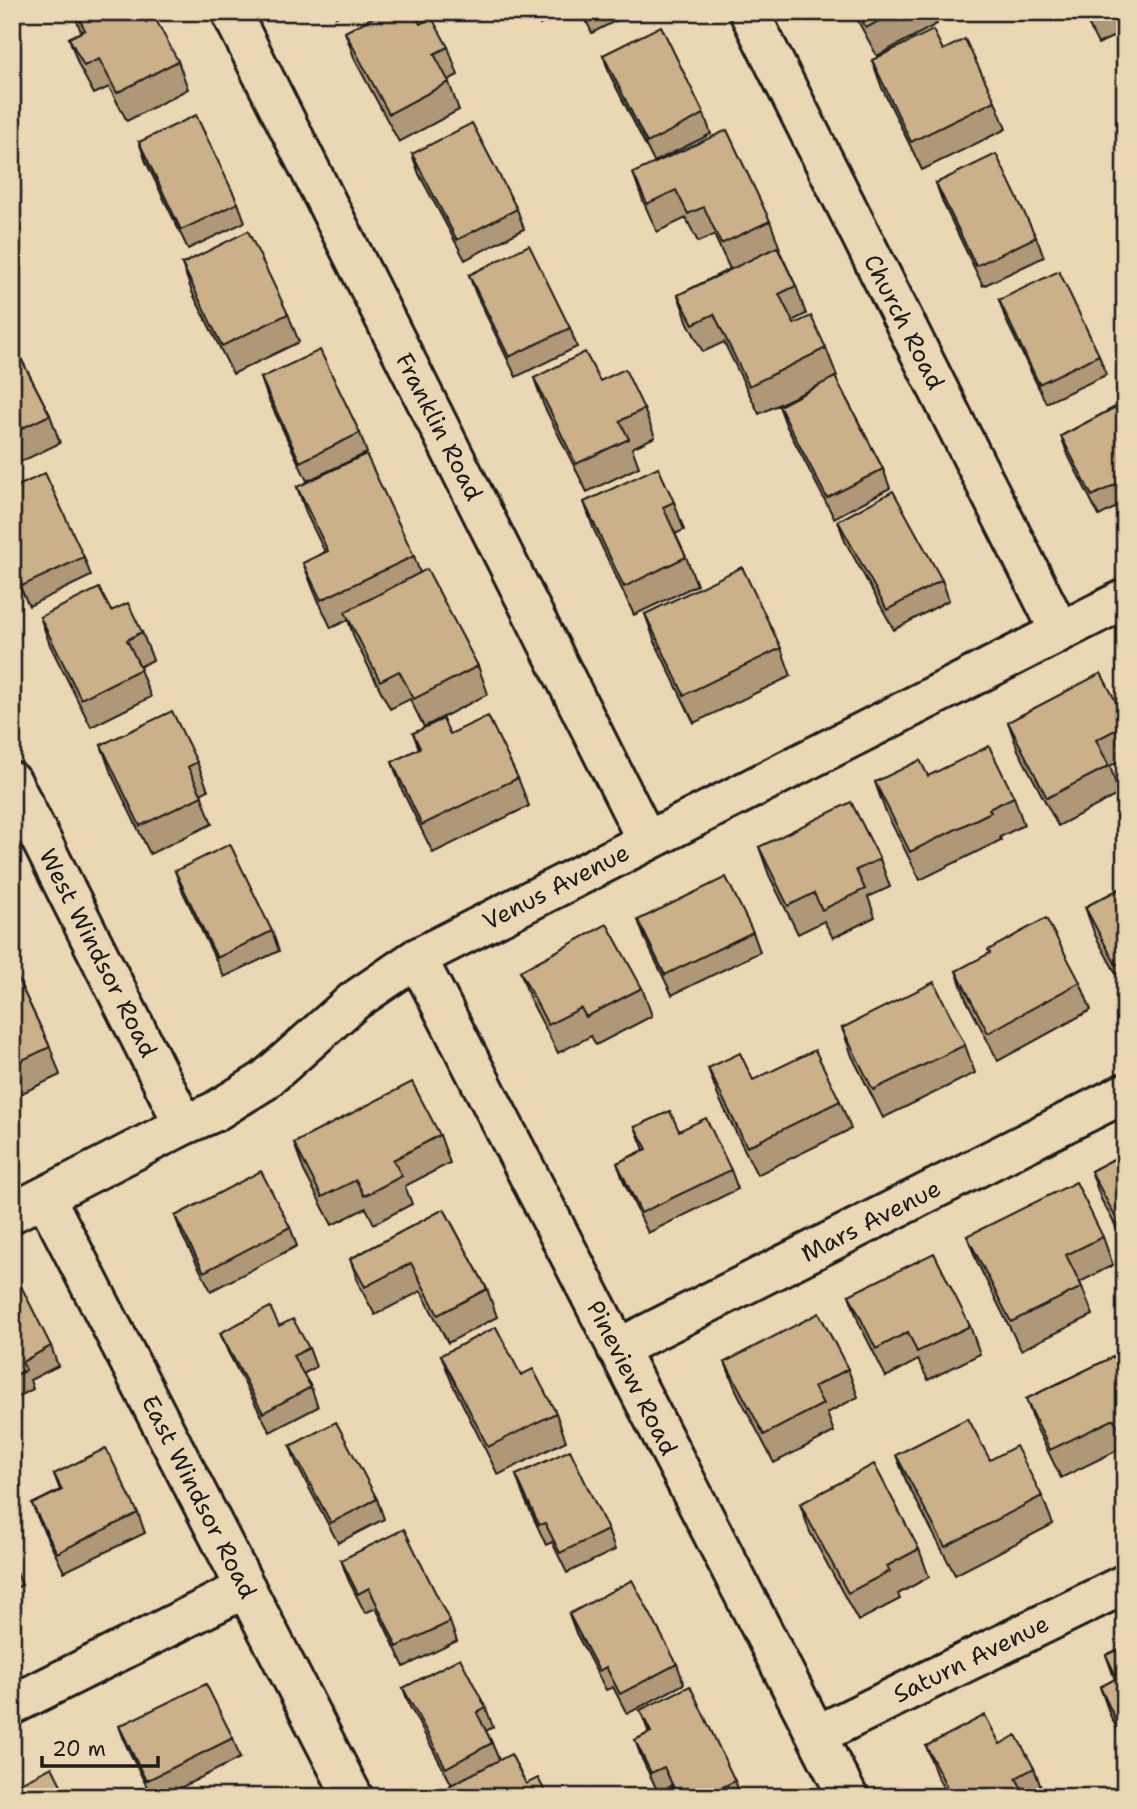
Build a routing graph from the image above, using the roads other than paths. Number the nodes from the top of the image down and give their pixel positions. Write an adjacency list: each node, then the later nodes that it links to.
1 (231, 12): 6 (street, Franklin Road)
2 (749, 12): 4 (street, Church Road)
3 (1125, 599): 4 (street, Venus Avenue)
4 (1060, 632): 6 (street, Venus Avenue)
5 (12, 782): 9 (street, West Windsor Road)
6 (647, 841): 7 (street, Venus Avenue)
7 (417, 958): 9 (street, Venus Avenue); 11 (street, Pineview Road)
8 (1125, 1093): 11 (street, Mars Avenue)
9 (184, 1125): 10 (street, Venus Avenue)
10 (29, 1205): 13 (street, East Windsor Road)
11 (618, 1349): 15 (street, Pineview Road)
12 (1125, 1584): 15 (street, Saturn Avenue)
13 (246, 1588): 14 (street); 16 (street, East Windsor Road)
14 (12, 1705)
15 (817, 1735): 17 (street, Pineview Road)
16 (353, 1797)
17 (848, 1797)

